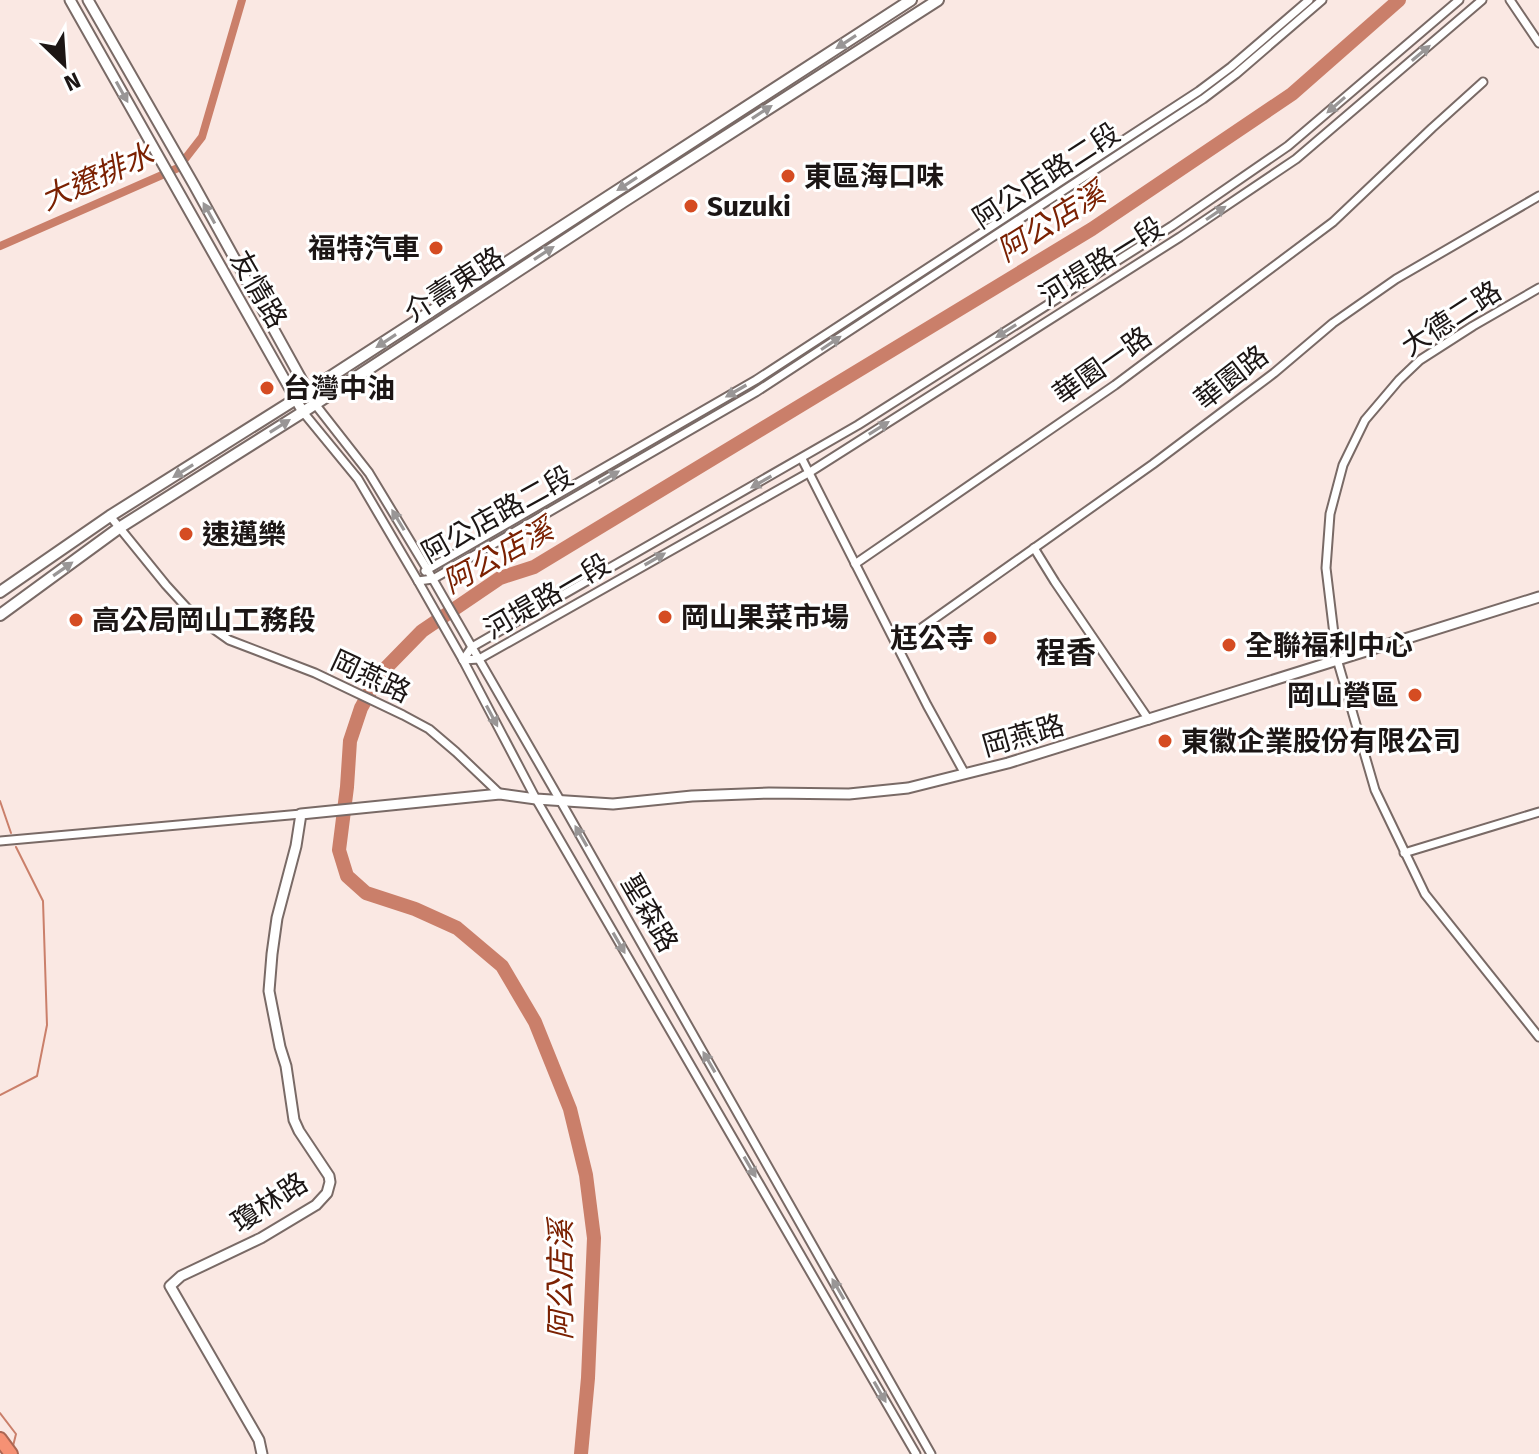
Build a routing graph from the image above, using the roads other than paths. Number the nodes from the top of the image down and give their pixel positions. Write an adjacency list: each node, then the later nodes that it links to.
1 (70, 0): 15 (street, 友情路, one-way to 15)
2 (88, 0): 14 (street, 友情路, one-way to 2)
3 (911, 0): 14 (main road, 介壽東路, one-way to 14)
4 (938, 0): 16 (main road, 介壽東路, one-way to 4)
5 (1309, 0): 24 (street, 阿公店路二段, one-way to 24)
6 (1322, 0): 25 (street, 阿公店路二段, one-way to 6)
7 (1459, 0): 18 (street, 河堤路一段, one-way to 18)
8 (1482, 0): 19 (street, 河堤路一段, one-way to 8)
9 (1510, 0): 10 (street)
10 (1538, 39)
11 (1483, 82): 23 (street, 華園一路)
12 (1539, 196): 22 (street, 華園路)
13 (1539, 288): 34 (street, 大德二路)
14 (307, 392): 15 (main road, 介壽東路); 16 (street, 友情路)
15 (296, 399): 17 (street, 友情路); 20 (main road, 介壽東路, one-way to 20)
16 (315, 404): 17 (main road, 介壽東路); 24 (street, 聖森路, one-way to 16)
17 (303, 412): 21 (main road, 介壽東路, one-way to 17); 26 (street, 聖森路)
18 (802, 459): 19 (street); 31 (street, 河堤路一段, one-way to 31)
19 (810, 472): 23 (street); 33 (street, 河堤路一段, one-way to 19)
20 (110, 516): 21 (street, 岡燕路); 27 (main road, 介壽東路)
21 (119, 528): 29 (main road, 介壽東路, one-way to 21); 38 (street, 岡燕路)
22 (1034, 548): 32 (street, 華園路); 36 (street)
23 (855, 564): 32 (street)
24 (427, 569): 25 (street, 聖森路); 26 (street, 阿公店路二段)
25 (433, 579): 26 (street, 阿公店路二段); 31 (street, 聖森路)
26 (418, 581): 35 (street, 聖森路)
27 (5, 589): 29 (main road)
28 (1539, 597): 34 (street, 岡燕路)
29 (20, 600): 30 (main road, 介壽東路)
30 (0, 615)
31 (470, 643): 33 (street, 聖森路); 35 (street, 河堤路一段)
32 (896, 646): 37 (street)
33 (479, 659): 35 (street, 河堤路一段); 40 (street, 聖森路)
34 (1337, 659): 36 (street, 岡燕路); 44 (street, 大德二路)
35 (463, 660): 39 (street, 聖森路, one-way to 39)
36 (1149, 720): 37 (street, 岡燕路)
37 (965, 774): 40 (street, 岡燕路)
38 (500, 794): 39 (street, 岡燕路); 42 (street, 岡燕路)
39 (536, 799): 40 (street, 岡燕路); 49 (street, 聖森路, one-way to 49)
40 (560, 800): 50 (street, 聖森路, one-way to 40)
41 (1539, 812): 44 (street)
42 (301, 814): 43 (street); 48 (street, 瓊林路)
43 (0, 841)
44 (1404, 853): 45 (street, 大德二路)
45 (1539, 1037)
46 (0, 1439): 47 (highway)
47 (11, 1454)
48 (262, 1454)
49 (916, 1454)
50 (931, 1454)

